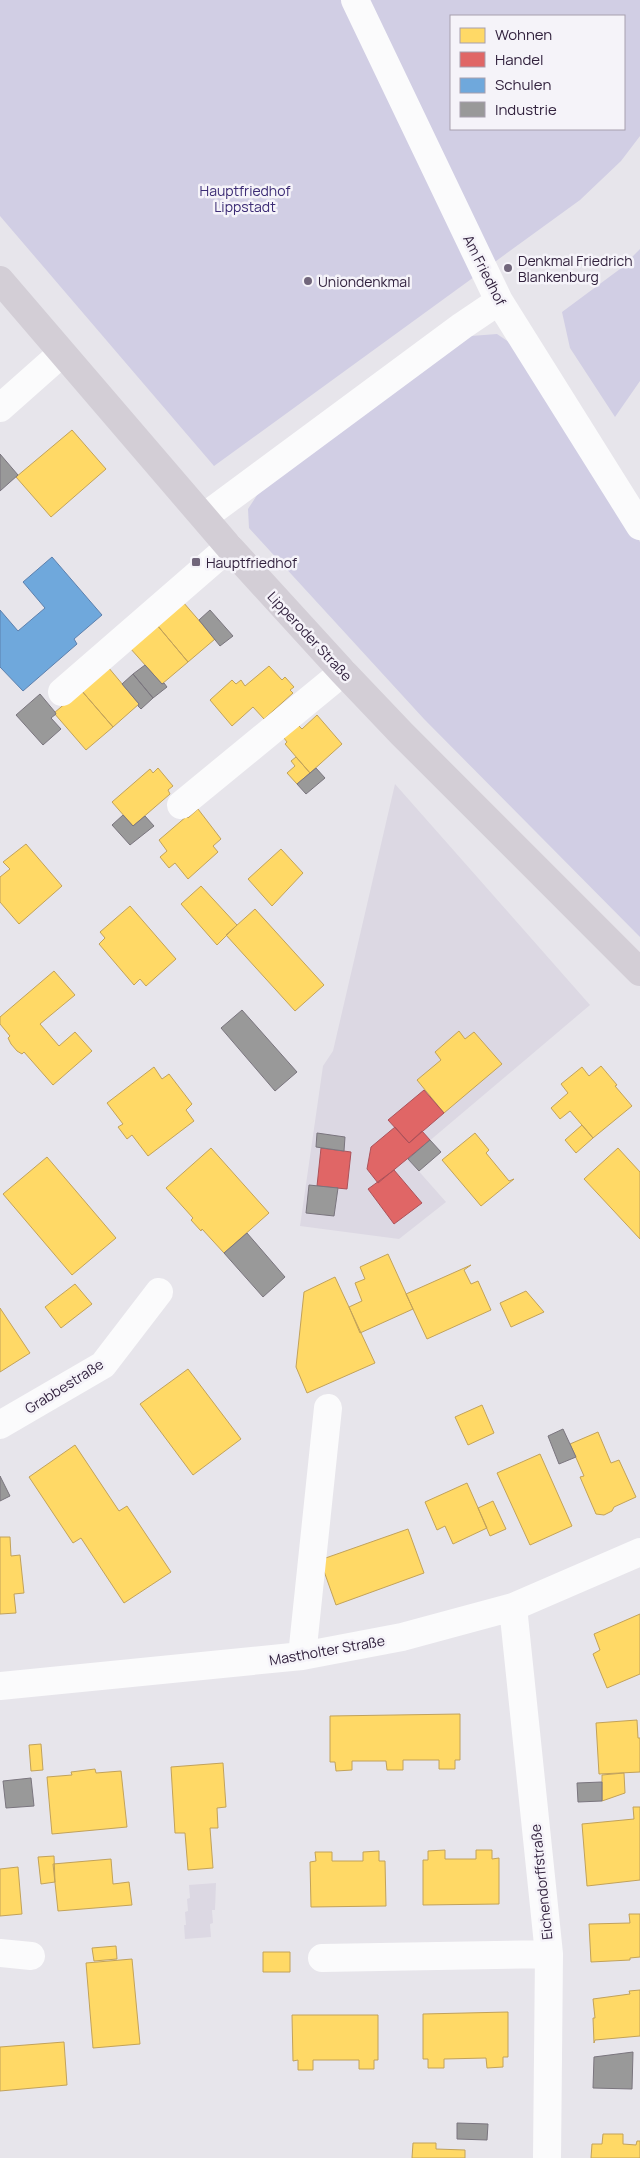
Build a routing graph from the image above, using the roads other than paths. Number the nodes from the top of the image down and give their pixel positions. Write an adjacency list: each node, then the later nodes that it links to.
1 (355, 0): 3 (street, Am Friedhof)
2 (0, 280): 4 (main road, Lipperoder Straße)
3 (499, 301): 6 (street); 7 (street, Am Friedhof)
4 (62, 353): 5 (street); 6 (main road, Lipperoder Straße)
5 (0, 408)
6 (204, 517): 8 (main road, Lipperoder Straße)
7 (640, 526)
8 (229, 547): 9 (main road, Lipperoder Straße); 10 (street)
9 (343, 672): 11 (street); 12 (main road, Lipperoder Straße)
10 (62, 692)
11 (181, 805)
12 (640, 972)
13 (159, 1292): 15 (street, Grabbestraße)
14 (328, 1408): 18 (street)
15 (0, 1425)
16 (640, 1552): 17 (street, Mastholter Straße)
17 (513, 1607): 18 (street, Mastholter Straße); 21 (street, Eichendorffstraße)
18 (302, 1656): 19 (street, Mastholter Straße)
19 (0, 1686)
20 (0, 1953): 22 (street)
21 (549, 1954): 23 (street); 24 (street, Eichendorffstraße)
22 (31, 1956)
23 (322, 1958)
24 (547, 2158)

